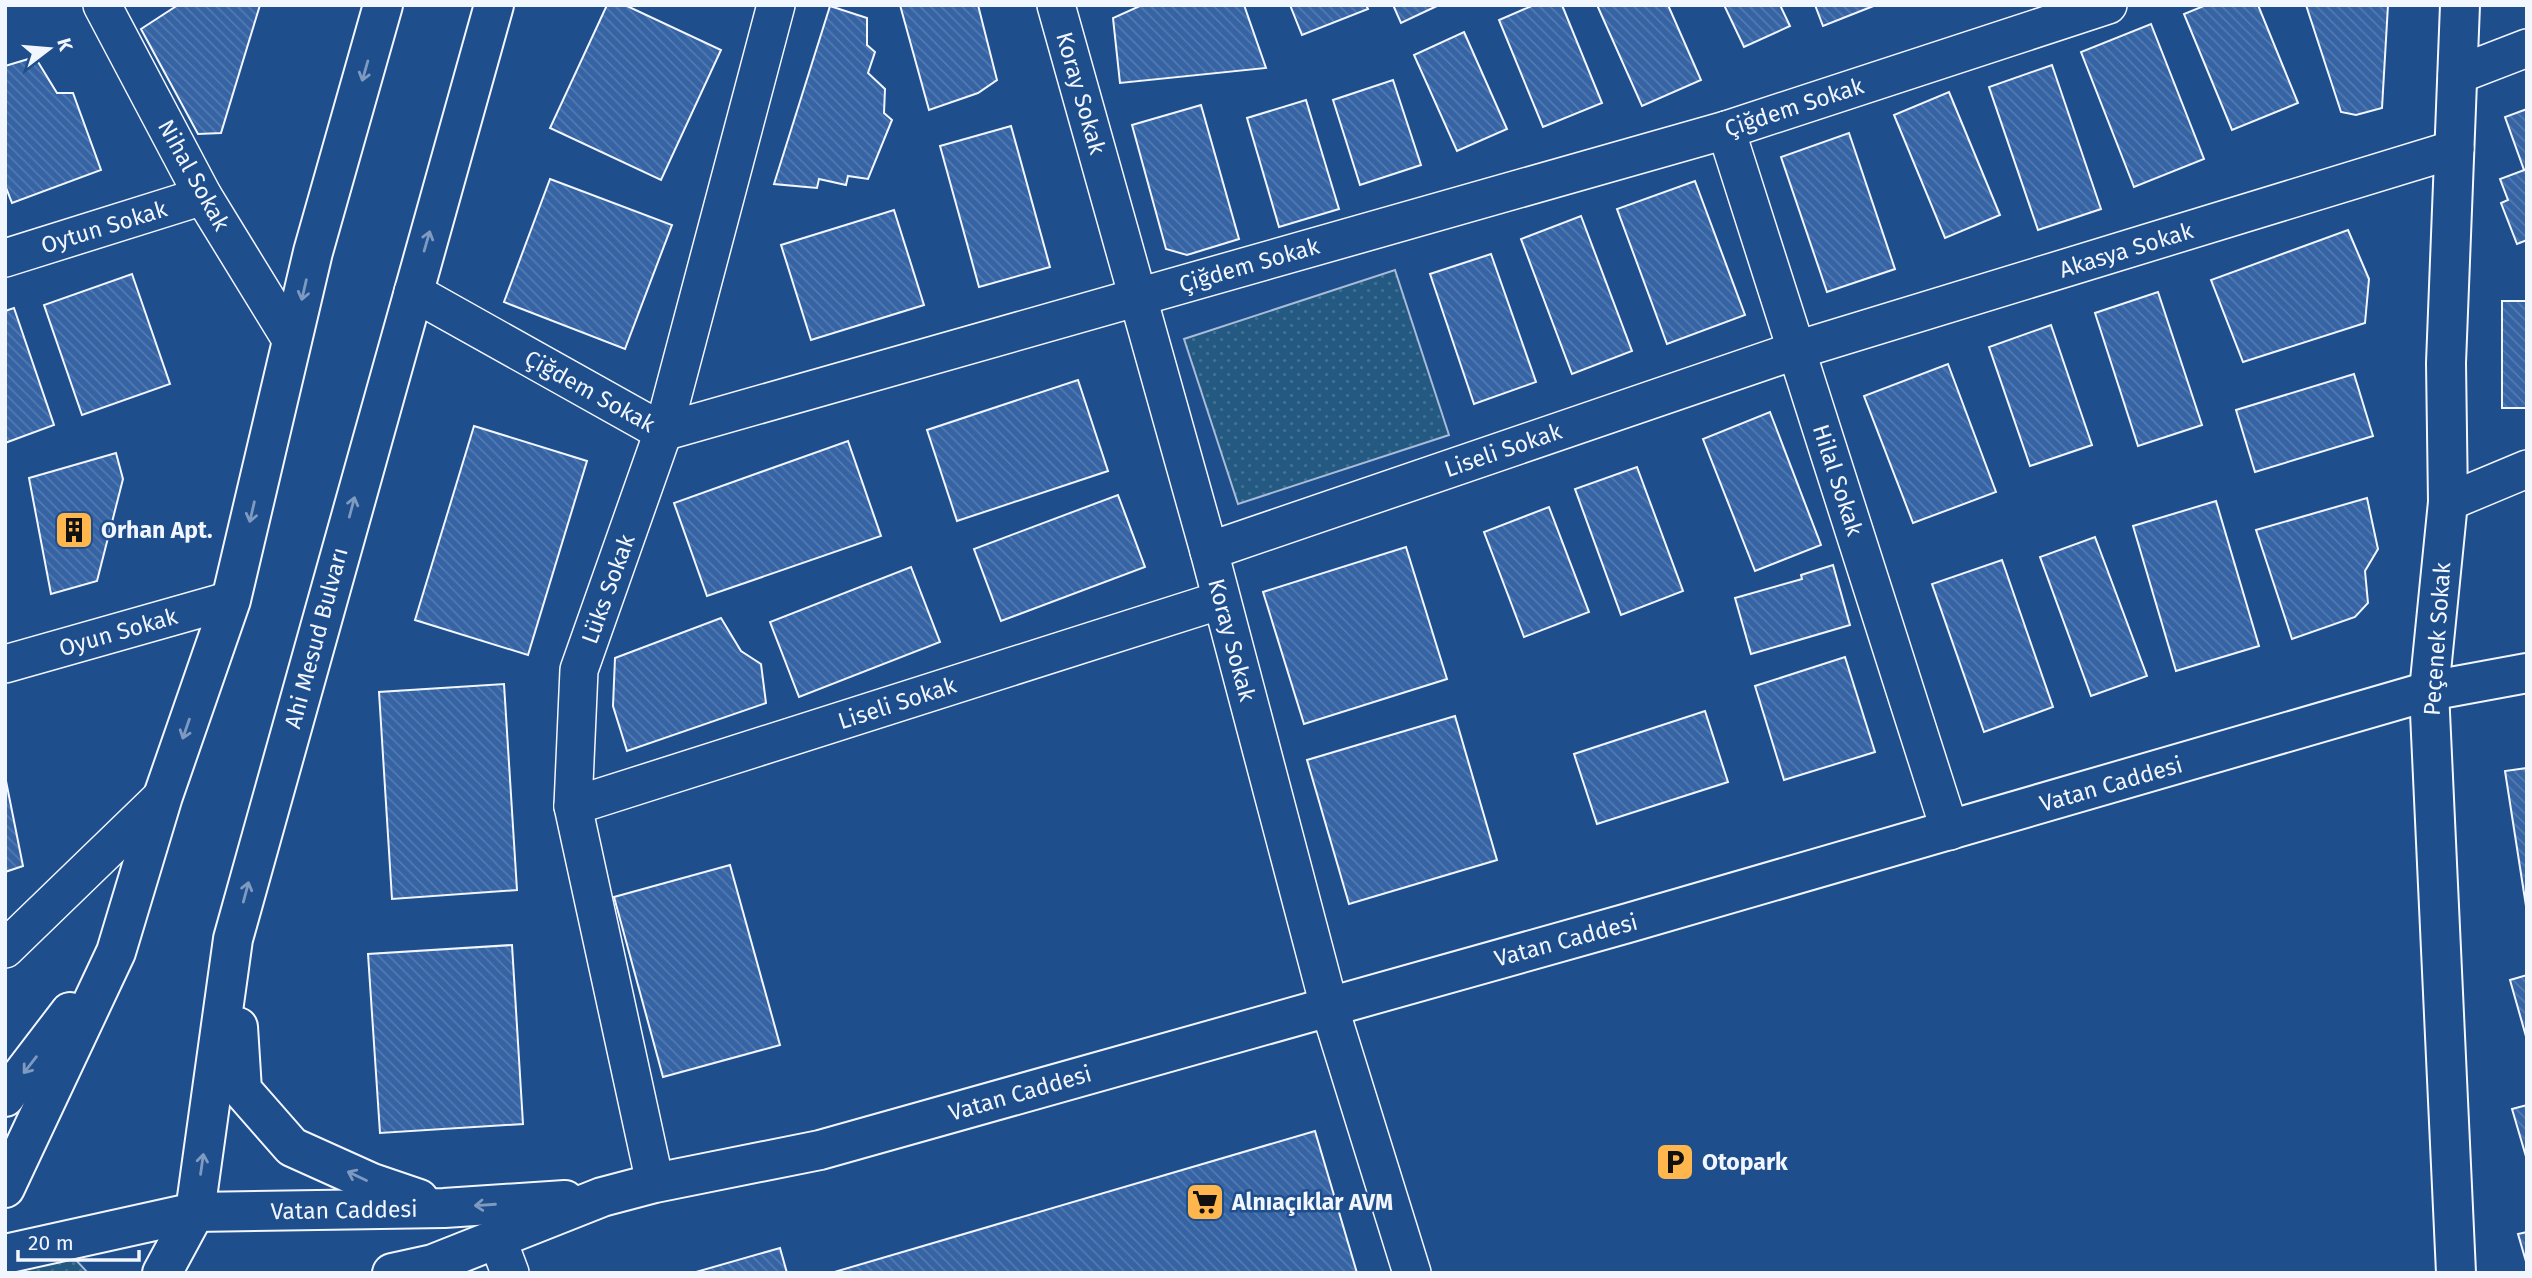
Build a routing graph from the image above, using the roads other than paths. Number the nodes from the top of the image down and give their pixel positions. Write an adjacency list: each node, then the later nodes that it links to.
1 (102, 5): 12 (street, Nihal Sokak)
2 (383, 5): 16 (main road, one-way to 16)
3 (494, 5): 14 (main road, Ahi Mesud Bulvarı, one-way to 3)
4 (776, 5): 18 (street, Lüks Sokak)
5 (2108, 5): 10 (street, Çiğdem Sokak)
6 (2460, 5): 9 (main road, Peçenek Sokak)
7 (1057, 6): 15 (street, Koray Sokak)
8 (2527, 48): 9 (street)
9 (2457, 75): 11 (main road, Peçenek Sokak)
10 (1726, 130): 15 (street, Çiğdem Sokak); 17 (street, Hilal Sokak)
11 (2455, 149): 17 (street, Akasya Sokak); 20 (main road, Peçenek Sokak)
12 (204, 197): 13 (street, Oytun Sokak); 16 (street, Nihal Sokak)
13 (5, 258)
14 (412, 292): 18 (street, Çiğdem Sokak); 30 (main road, Ahi Mesud Bulvarı, one-way to 14)
15 (1138, 296): 18 (street, Çiğdem Sokak); 21 (street, Koray Sokak)
16 (292, 341): 22 (main road, one-way to 22)
17 (1797, 350): 21 (street, Liseli Sokak); 29 (street, Hilal Sokak)
18 (663, 432): 28 (street, Lüks Sokak)
19 (2527, 469): 20 (street)
20 (2448, 502): 26 (main road, Peçenek Sokak)
21 (1209, 551): 23 (street, Koray Sokak)
22 (231, 600): 24 (street, Oyun Sokak); 27 (main road, one-way to 27)
23 (1222, 600): 28 (street, Liseli Sokak); 33 (street, Koray Sokak)
24 (5, 664)
25 (2527, 673): 26 (main road, Vatan Caddesi)
26 (2429, 691): 29 (main road, Vatan Caddesi); 46 (main road, Peçenek Sokak)
27 (163, 796): 31 (street); 32 (main road)
28 (573, 806): 35 (street, Lüks Sokak)
29 (1950, 831): 33 (main road, Vatan Caddesi)
30 (233, 939): 38 (main road, one-way to 30); 39 (main road, Ahi Mesud Bulvarı, one-way to 30)
31 (5, 949)
32 (116, 952): 34 (main road, one-way to 34); 36 (main road)
33 (1329, 1006): 35 (main road, Vatan Caddesi); 45 (street, Koray Sokak)
34 (5, 1097)
35 (655, 1183): 37 (main road, Vatan Caddesi)
36 (5, 1188)
37 (602, 1197): 38 (main road, Vatan Caddesi, one-way to 38); 41 (main road, Vatan Caddesi)
38 (444, 1208): 39 (main road, Vatan Caddesi)
39 (195, 1212): 40 (main road, Vatan Caddesi); 43 (main road, Ahi Mesud Bulvarı)
40 (5, 1254)
41 (503, 1255): 42 (main road, Vatan Caddesi)
42 (425, 1268): 44 (main road, Vatan Caddesi)
43 (162, 1273)
44 (392, 1273)
45 (1412, 1273)
46 (2456, 1273)

